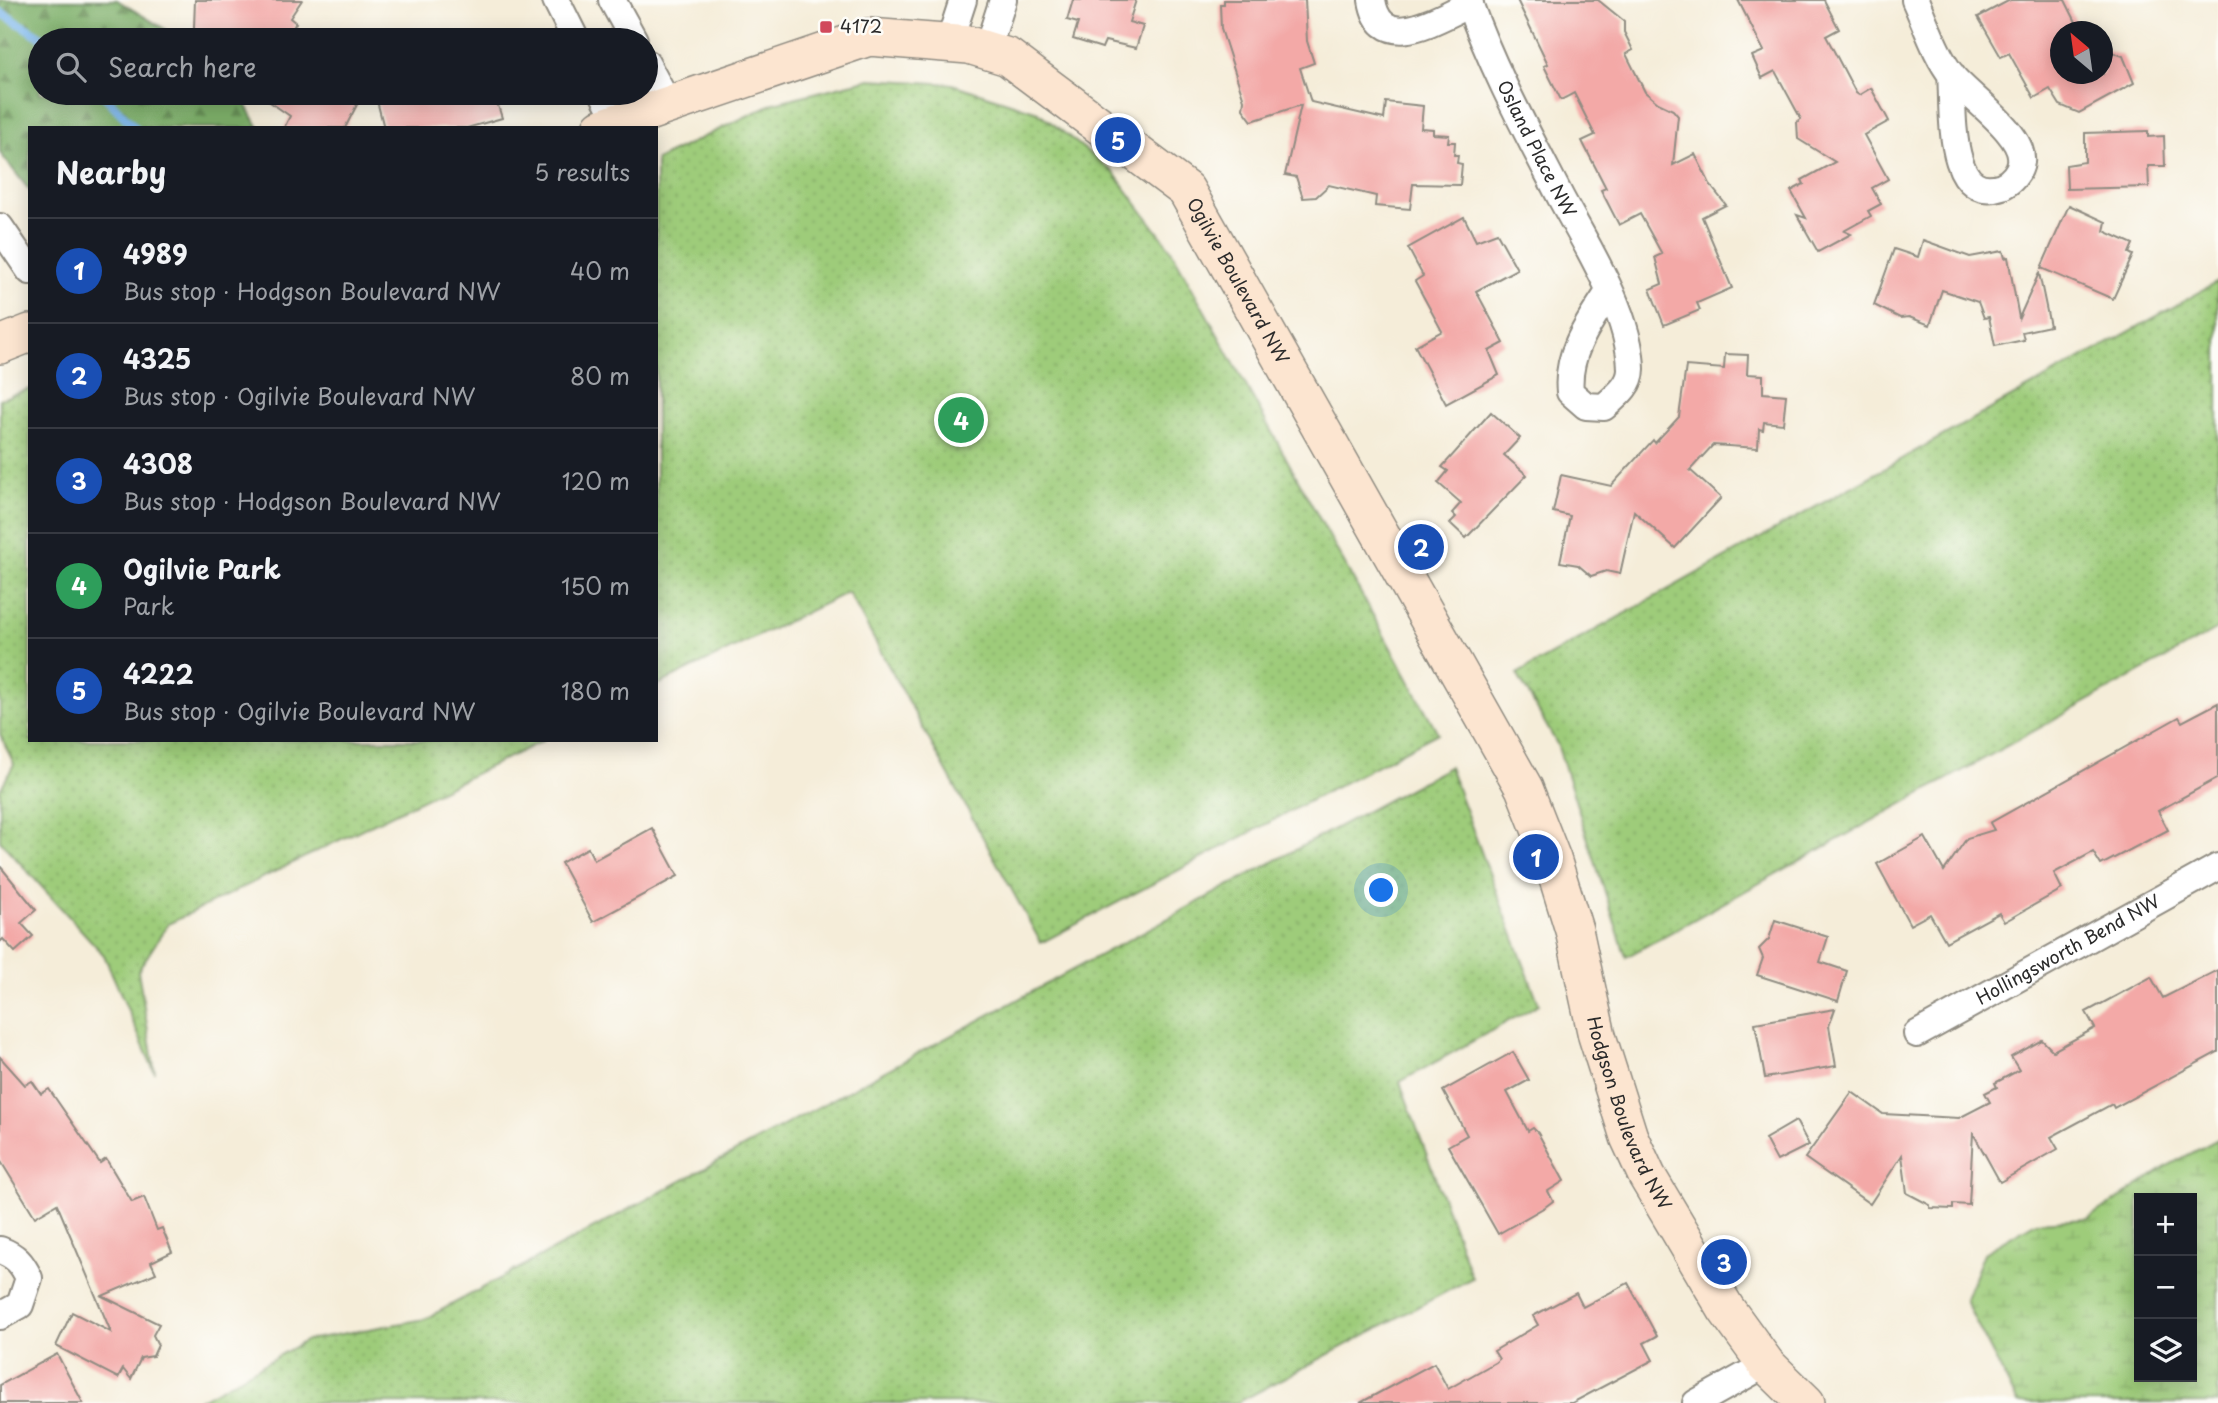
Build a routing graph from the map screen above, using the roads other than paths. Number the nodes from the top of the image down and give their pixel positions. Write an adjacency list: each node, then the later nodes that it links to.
1 (556, 0): 8 (street)
2 (612, 0): 9 (street)
3 (963, 0): 10 (street)
4 (1003, 0): 11 (street)
5 (1372, 0): 7 (street, Osland Place NW)
6 (1915, 0): 12 (street)
7 (1469, 2): 18 (street, Osland Place NW)
8 (570, 28)
9 (627, 28)
10 (949, 43): 11 (street, Ogilvie Boulevard NW); 14 (street, Ogilvie Boulevard NW)
11 (987, 50): 21 (street, Ogilvie Boulevard NW)
12 (1951, 74)
13 (658, 85): 14 (street)
14 (668, 104): 15 (street, Ogilvie Boulevard NW)
15 (607, 114)
16 (0, 227): 17 (street)
17 (28, 268)
18 (1609, 292)
19 (28, 333): 20 (street)
20 (0, 345)
21 (1524, 788): 26 (street, Hodgson Boulevard NW)
22 (2218, 867): 23 (street, Hollingsworth Bend NW)
23 (1917, 1034)
24 (0, 1250): 25 (street)
25 (0, 1316)
26 (1766, 1364): 27 (street); 28 (street, Hodgson Boulevard NW)
27 (1696, 1403)
28 (1806, 1403)

